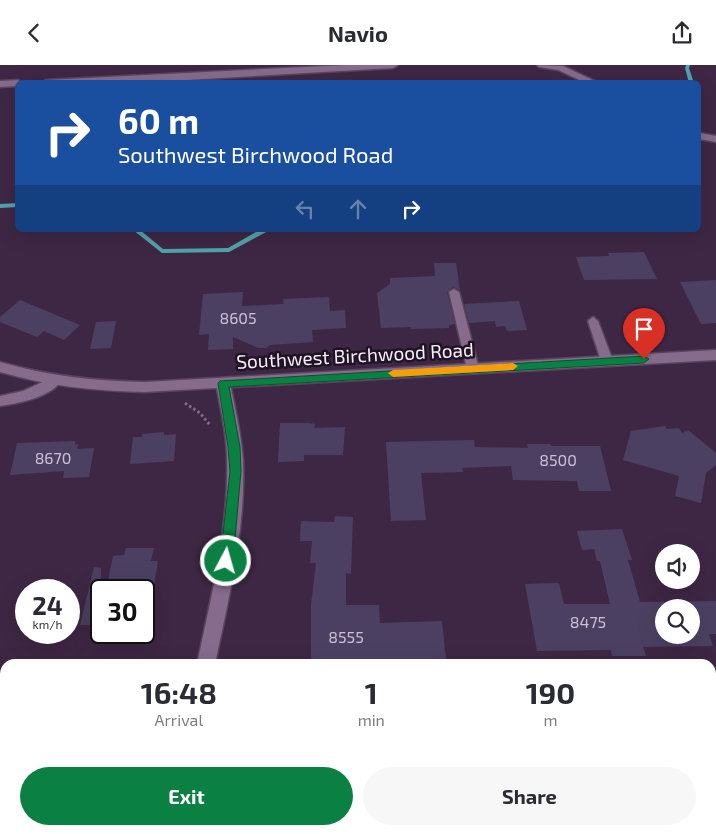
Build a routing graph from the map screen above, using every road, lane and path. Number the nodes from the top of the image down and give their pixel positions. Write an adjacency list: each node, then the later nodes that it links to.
1 (393, 65): 3 (street)
2 (542, 65): 5 (street)
3 (220, 69): 4 (street)
4 (121, 80)
5 (588, 80)
6 (15, 83): 7 (street)
7 (0, 84)
8 (701, 136): 9 (street)
9 (716, 139)
10 (454, 292): 15 (lane)
11 (593, 321): 13 (lane)
12 (716, 355): 13 (street, Southwest Birchwood Road)
13 (607, 361): 15 (street, Southwest Birchwood Road)
14 (0, 367): 16 (street, Southwest Birchwood Road)
15 (473, 369): 17 (street, Southwest Birchwood Road)
16 (53, 381): 18 (street, Southwest Birchwood Road); 19 (street)
17 (223, 383): 18 (street, Southwest Birchwood Road); 20 (street)
18 (183, 385): 20 (path)
19 (0, 401)
20 (234, 447): 21 (street)
21 (207, 659)

